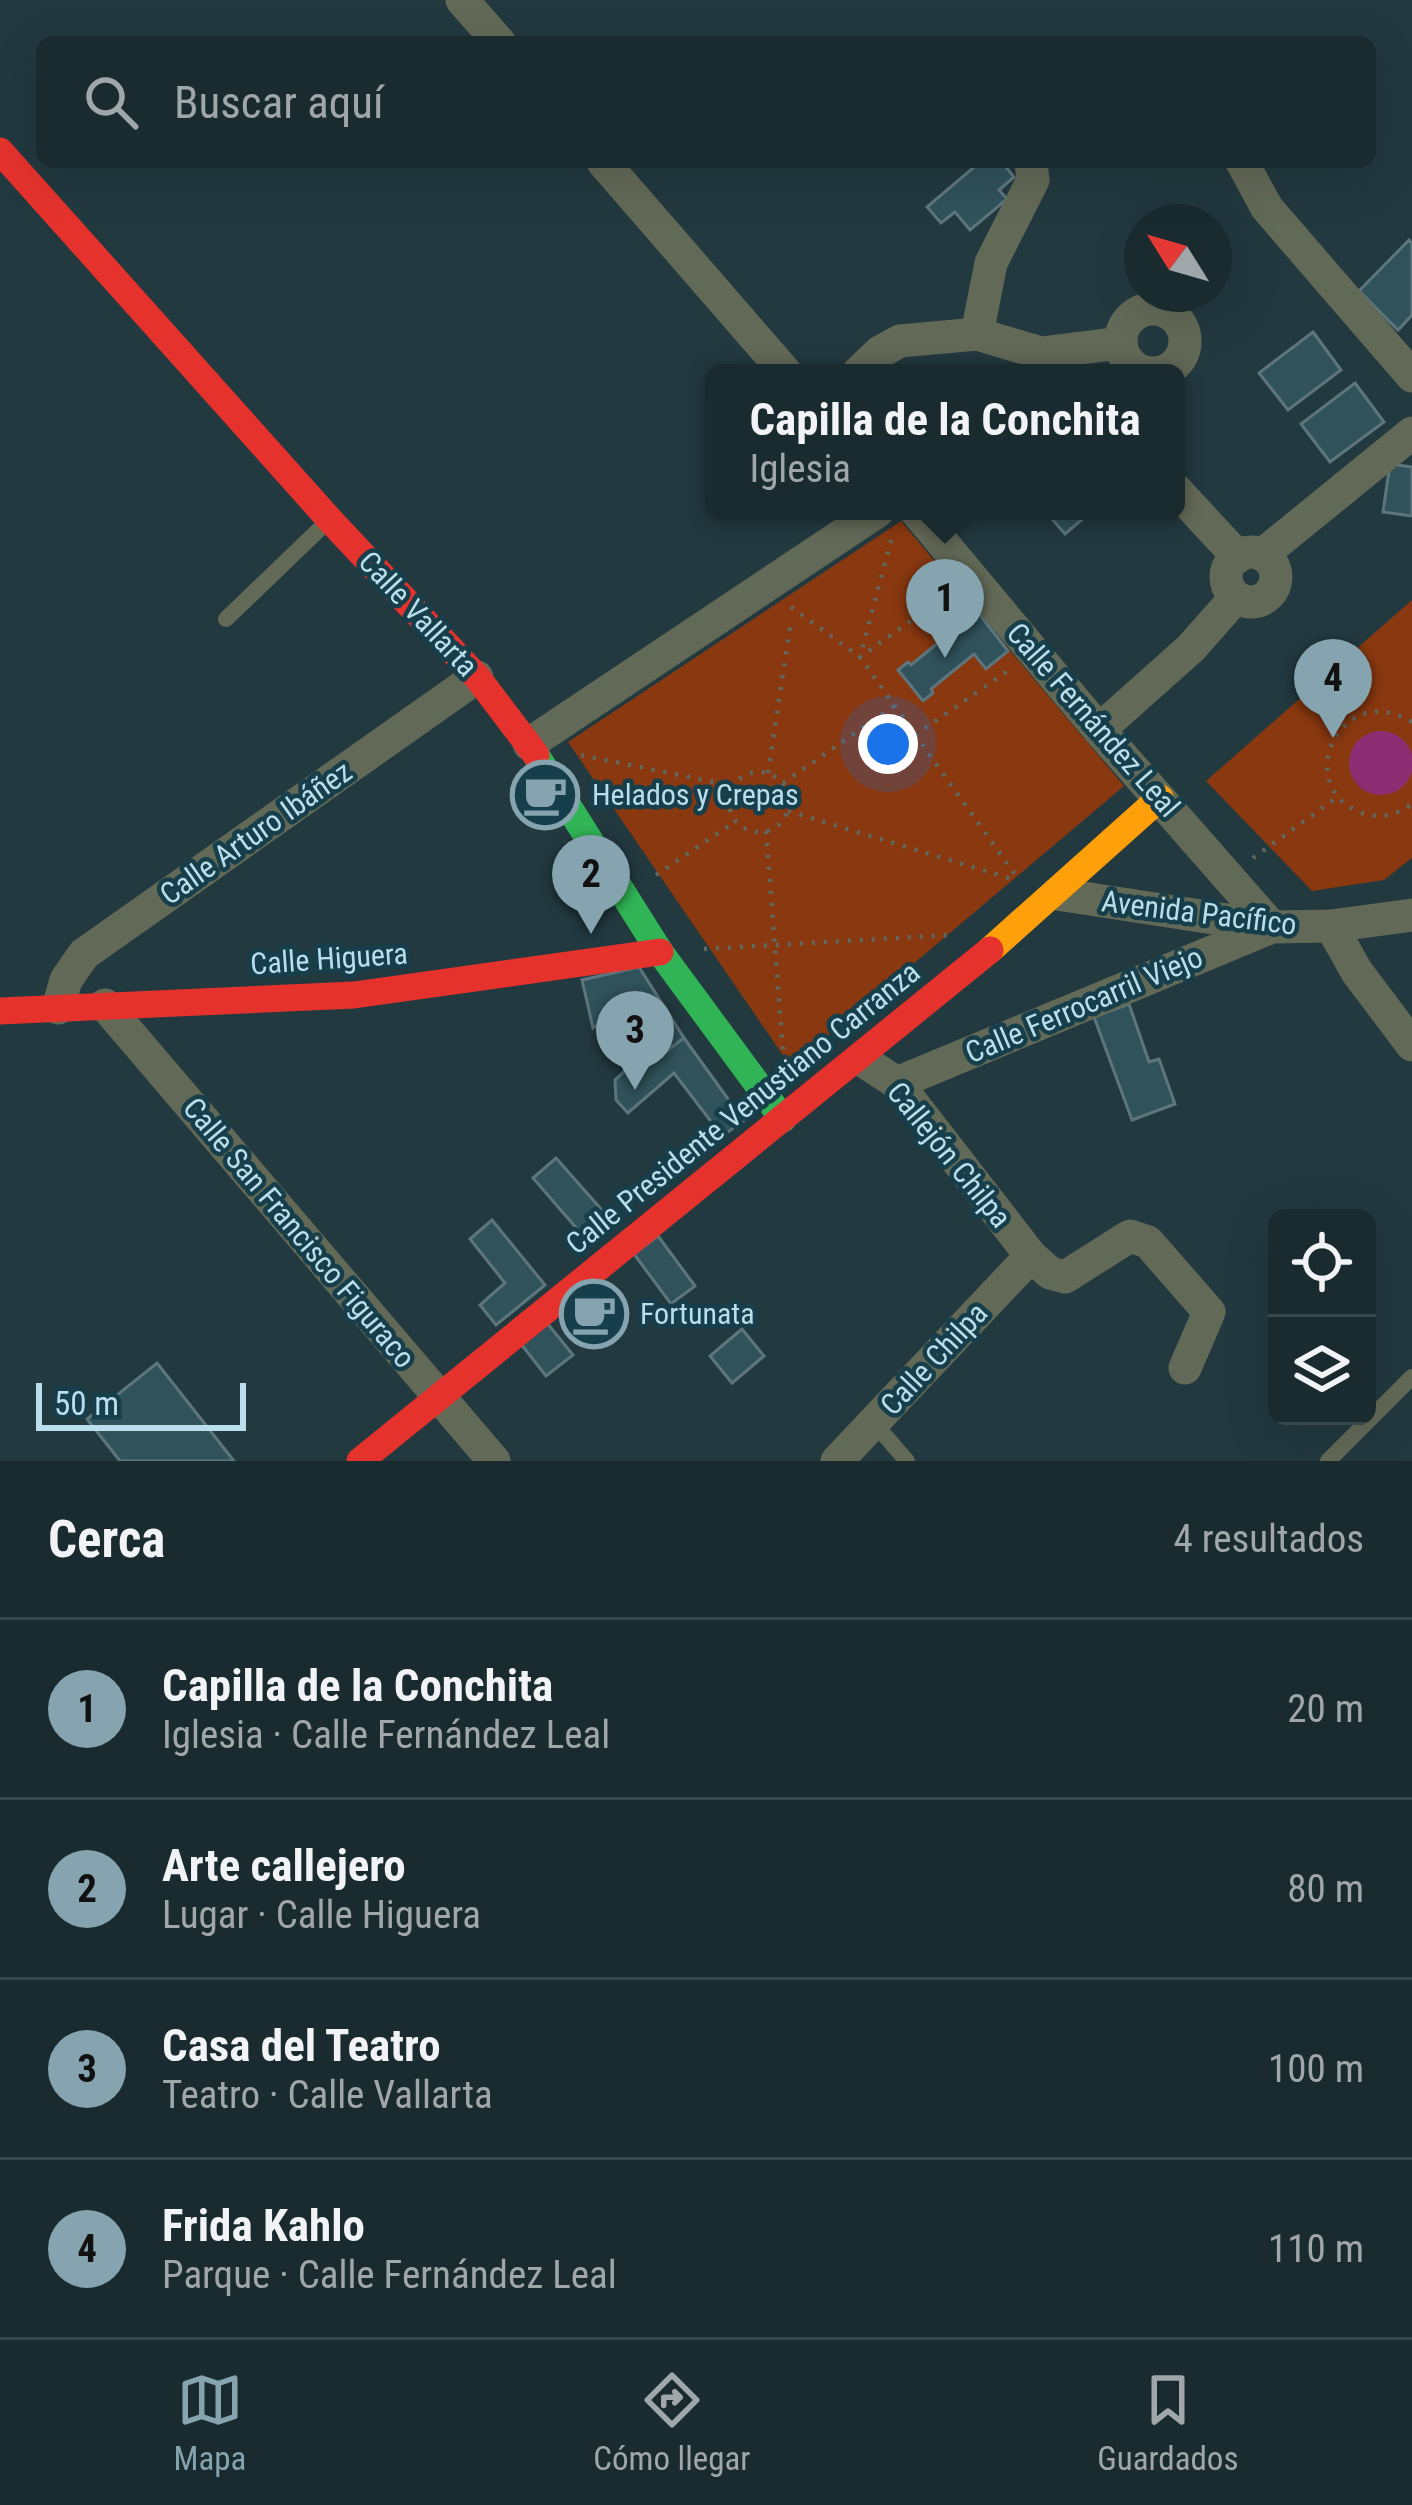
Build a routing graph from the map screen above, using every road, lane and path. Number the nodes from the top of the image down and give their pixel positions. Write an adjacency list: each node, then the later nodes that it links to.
1 (462, 0): 2 (street)
2 (494, 36)
3 (0, 151): 16 (street, Calle Vallarta)
4 (608, 168): 9 (street)
5 (1032, 168): 7 (street)
6 (1245, 168): 13 (street)
7 (977, 334): 8 (street); 10 (street)
8 (1120, 343): 11 (street); 12 (street)
9 (778, 364)
10 (867, 364)
11 (1131, 364)
12 (1172, 364)
13 (1412, 376)
14 (1412, 433): 20 (street)
15 (1185, 498): 20 (street)
16 (330, 520): 22 (lane); 25 (street, Calle Vallarta)
17 (893, 520): 30 (street)
18 (895, 520): 24 (path)
19 (898, 520): 21 (street, Calle Fernández Leal)
20 (1250, 556): 28 (street)
21 (971, 578): 23 (street, Calle Fernández Leal); 24 (path)
22 (226, 619)
23 (1034, 652): 28 (street, Calle Fernández Leal); 29 (path)
24 (860, 657): 26 (path); 31 (path)
25 (477, 677): 30 (street, Calle Vallarta); 50 (street, Calle Arturo Ibáñez)
26 (894, 706): 29 (path); 32 (path)
27 (1412, 722): 34 (path)
28 (1099, 730): 35 (street, Calle Fernández Leal)
29 (915, 735): 37 (path)
30 (529, 744): 33 (path); 42 (street, Calle Vallarta)
31 (768, 773): 32 (path); 33 (path)
32 (783, 783): 37 (path)
33 (734, 786): 38 (path)
34 (1338, 797): 36 (path); 40 (path)
35 (1160, 798): 40 (street, Calle Fernández Leal); 41 (street, Calle Presidente Venustiano Carranza)
36 (1412, 804)
37 (788, 811): 39 (path)
38 (736, 821): 39 (path); 42 (path)
39 (766, 831): 47 (path)
40 (1228, 875): 45 (street, Calle Fernández Leal)
41 (1057, 894): 45 (street, Avenida Pacífico); 46 (street, Calle Presidente Venustiano Carranza)
42 (627, 895): 48 (street, Calle Vallarta)
43 (1412, 915): 44 (street, Avenida Pacífico)
44 (1331, 926): 45 (street, Avenida Pacífico); 52 (street)
45 (1272, 927): 55 (street, Calle Ferrocarril Viejo)
46 (1010, 932): 47 (path); 54 (street, Calle Presidente Venustiano Carranza)
47 (774, 944): 48 (path); 53 (path)
48 (646, 954): 49 (street, Calle Higuera); 56 (street, Calle Vallarta)
49 (105, 1005): 50 (street, Calle Higuera); 60 (street, Calle San Francisco Figuraco)
50 (58, 1008): 51 (street, Calle Higuera)
51 (0, 1011)
52 (1412, 1045)
53 (783, 1058)
54 (862, 1060): 55 (street, Callejón Chilpa); 56 (street, Calle Presidente Venustiano Carranza)
55 (896, 1084): 57 (street, Callejón Chilpa)
56 (774, 1126): 60 (street, Calle Presidente Venustiano Carranza)
57 (1030, 1256): 58 (street); 61 (street, Calle Chilpa)
58 (1185, 1368)
59 (1412, 1377): 66 (lane)
60 (438, 1397): 62 (street, Calle Presidente Venustiano Carranza); 63 (street, Calle San Francisco Figuraco)
61 (874, 1423): 64 (street, Calle Chilpa); 65 (lane)
62 (360, 1461)
63 (494, 1461)
64 (837, 1461)
65 (907, 1461)
66 (1328, 1461)

